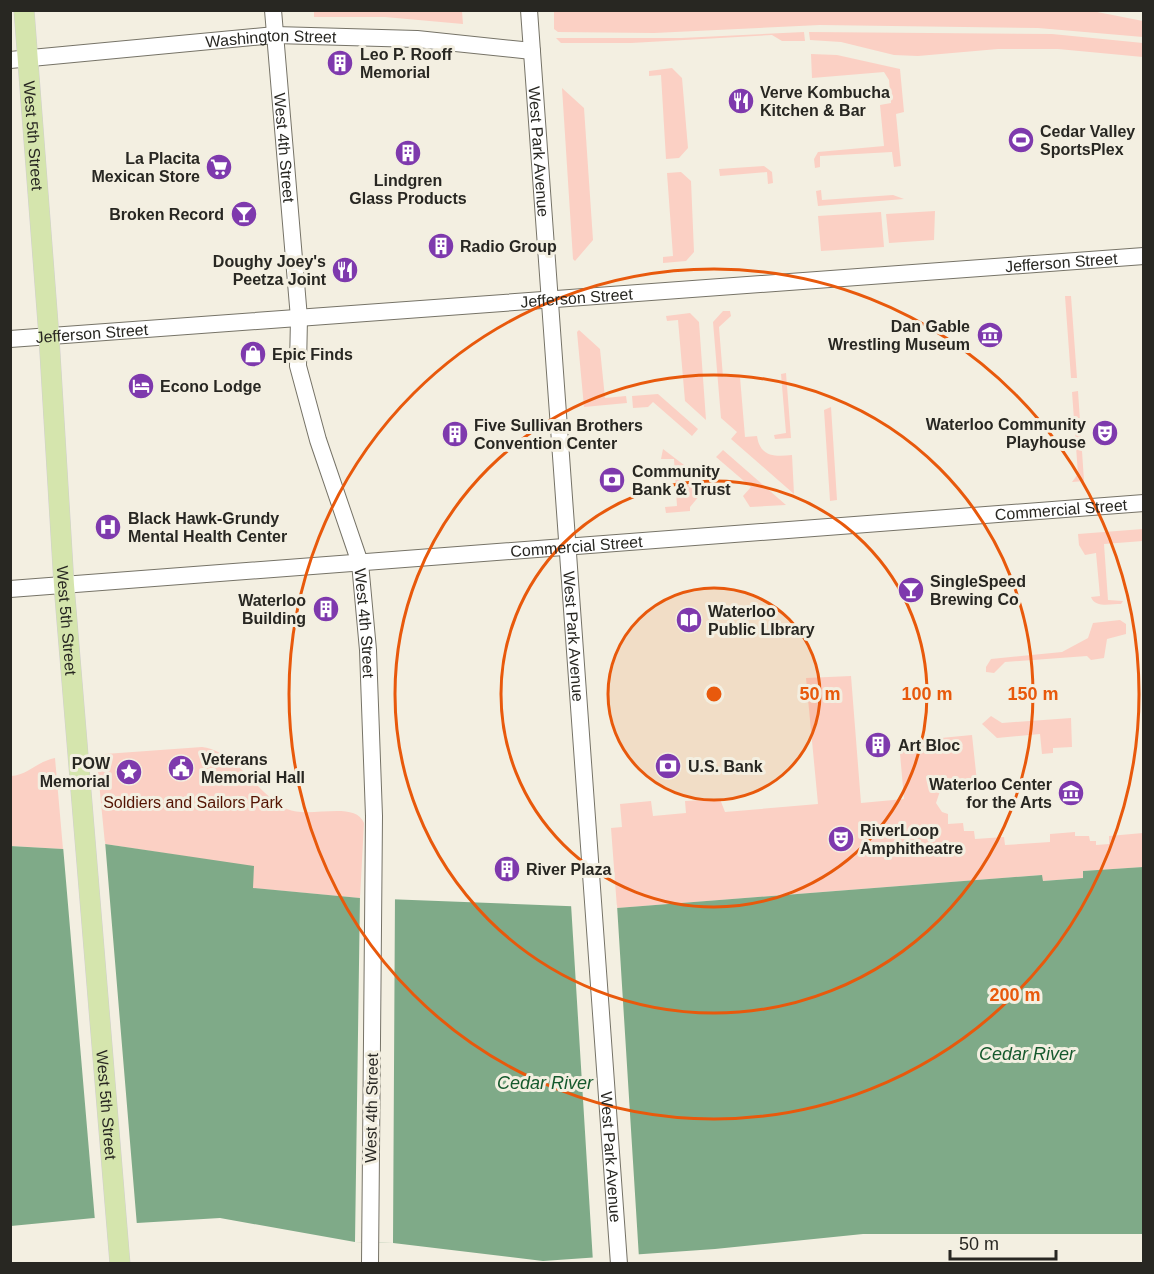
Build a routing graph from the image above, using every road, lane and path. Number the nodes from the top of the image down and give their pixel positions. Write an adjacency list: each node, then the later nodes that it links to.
1 (24, 10): 6 (main road, West 5th Street)
2 (273, 10): 4 (street, West 4th Street)
3 (529, 10): 5 (street, West Park Avenue)
4 (275, 35): 5 (street, Washington Street); 6 (street, Washington Street); 9 (street, West 4th Street)
5 (532, 51): 8 (street, West Park Avenue)
6 (19, 60): 10 (main road, West 5th Street)
7 (1143, 256): 8 (street, Jefferson Street)
8 (549, 299): 9 (street, Jefferson Street); 13 (street, West Park Avenue)
9 (299, 318): 10 (street, Jefferson Street); 14 (street, West 4th Street)
10 (50, 337): 11 (street, Jefferson Street); 15 (main road, West 5th Street)
11 (10, 339)
12 (1143, 503): 13 (street, Commercial Street)
13 (567, 548): 14 (street, Commercial Street); 19 (street, West Park Avenue)
14 (360, 563): 15 (street, Commercial Street); 18 (street, West 4th Street)
15 (64, 585): 16 (street, Commercial Street); 17 (main road, West 5th Street)
16 (10, 589)
17 (120, 1263)
18 (370, 1263)
19 (619, 1263)

